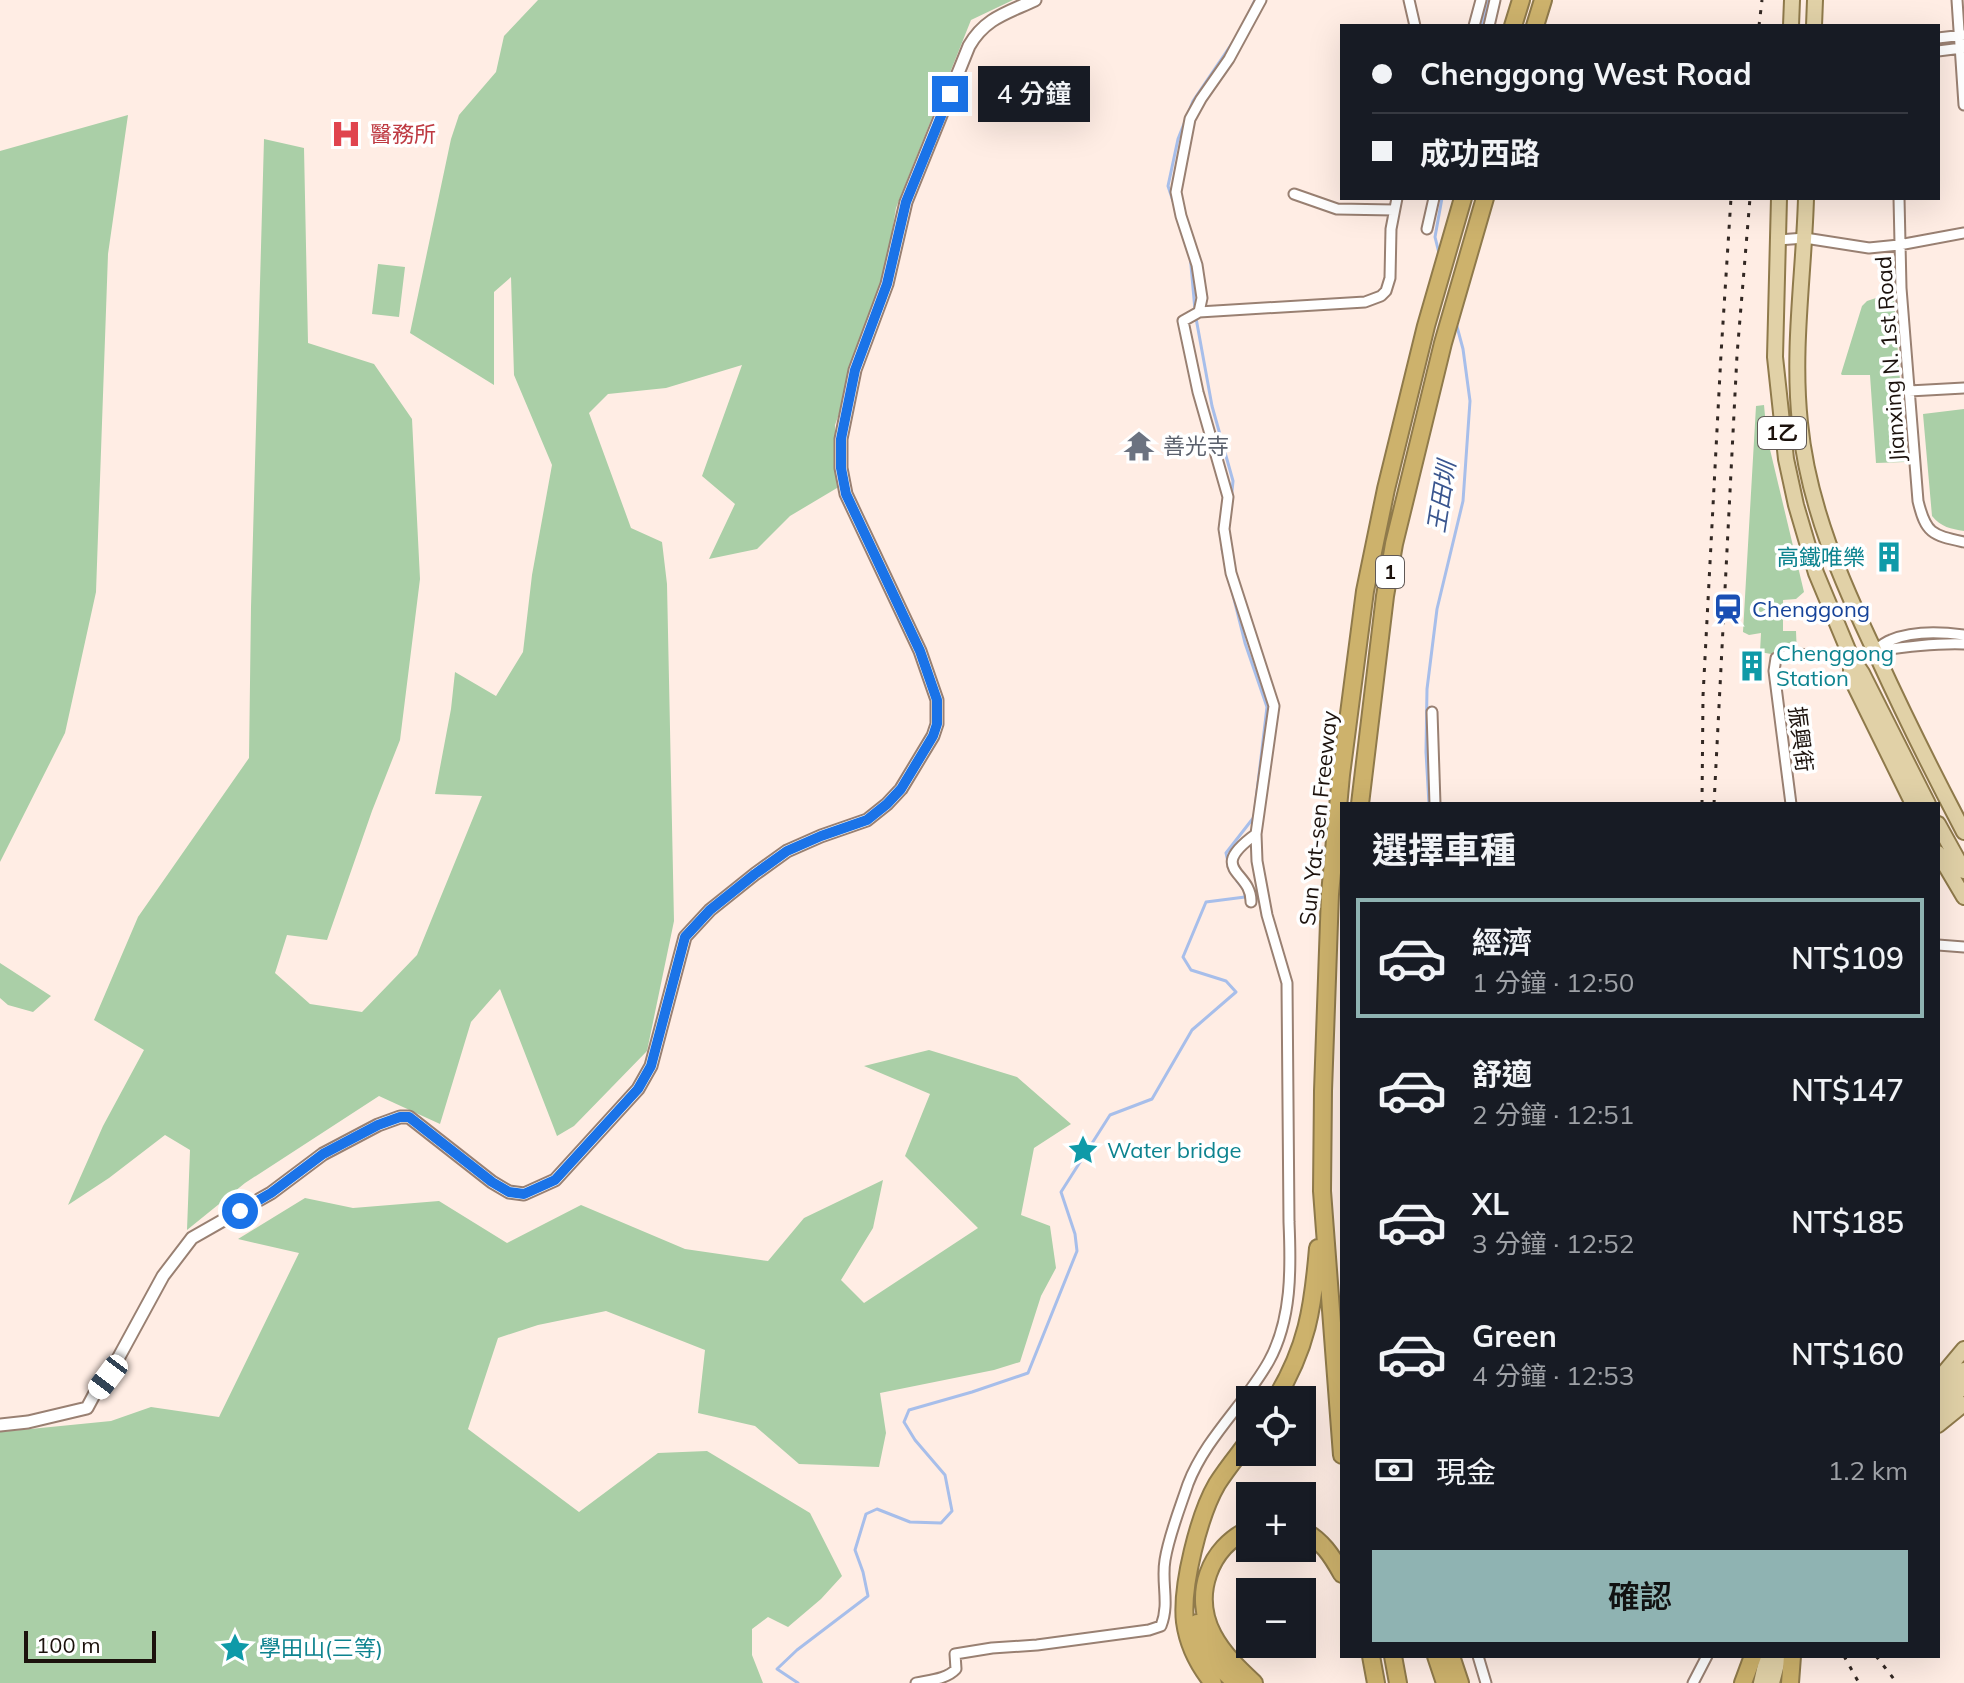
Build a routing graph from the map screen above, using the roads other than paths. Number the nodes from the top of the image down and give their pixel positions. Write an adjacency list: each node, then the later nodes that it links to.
1 (1035, 0): 70 (street)
2 (1261, 0): 37 (street)
3 (1409, 0): 11 (street)
4 (1481, 0): 12 (street)
5 (1495, 0): 13 (street)
6 (1521, 0): 14 (highway)
7 (1543, 0): 15 (highway)
8 (1792, 0): 16 (main road)
9 (1815, 0): 17 (main road)
10 (1957, 0): 18 (street)
11 (1415, 24)
12 (1475, 24)
13 (1489, 24)
14 (1514, 24)
15 (1536, 24)
16 (1791, 24)
17 (1814, 24)
18 (1962, 35): 19 (street); 20 (street)
19 (1940, 38)
20 (1962, 48): 21 (street); 22 (street)
21 (1940, 51)
22 (1964, 105)
23 (1294, 194): 31 (street)
24 (1396, 200): 31 (street)
25 (1434, 200): 32 (street)
26 (1462, 200): 60 (highway, Sun Yat-sen Freeway / 1)
27 (1484, 200): 46 (highway, Sun Yat-sen Freeway / 1)
28 (1779, 200): 35 (main road, 1乙)
29 (1806, 200): 34 (main road, 1乙)
30 (1899, 200): 36 (street, Jianxing N. 1st Road)
31 (1394, 210): 37 (street)
32 (1427, 229)
33 (1964, 233): 36 (street)
34 (1805, 238): 35 (street); 36 (street); 43 (main road, 1乙)
35 (1777, 240): 44 (main road, 1乙)
36 (1899, 245): 39 (street, Jianxing N. 1st Road)
37 (1196, 314): 53 (street)
38 (1964, 388): 39 (street)
39 (1909, 391): 40 (street, Jianxing N. 1st Road)
40 (1964, 542)
41 (1964, 635): 43 (street)
42 (1964, 644): 43 (street)
43 (1874, 651): 44 (street); 52 (main road, 1乙)
44 (1851, 657): 48 (street, 振興街); 49 (main road); 50 (main road, 1乙)
45 (1432, 712): 47 (street)
46 (1360, 802)
47 (1435, 802)
48 (1791, 802)
49 (1912, 802)
50 (1927, 802)
51 (1940, 828): 55 (main road)
52 (1964, 832)
53 (1256, 834): 57 (street); 88 (street)
54 (1940, 856): 56 (main road)
55 (1964, 871)
56 (1964, 897)
57 (1251, 902)
58 (1940, 945): 59 (street)
59 (1964, 947)
60 (1322, 1191): 65 (highway); 71 (highway, Sun Yat-sen Freeway / 1)
61 (1964, 1349): 63 (main road)
62 (1964, 1370): 66 (main road)
63 (1940, 1378)
64 (1964, 1385): 68 (main road)
65 (1283, 1386)
66 (1940, 1396)
67 (1964, 1404): 69 (main road)
68 (1940, 1413)
69 (1940, 1423)
70 (0, 1425)
71 (1340, 1429)
72 (1236, 1458): 75 (highway)
73 (1236, 1537): 91 (highway)
74 (1316, 1539): 76 (highway)
75 (1191, 1566): 89 (highway); 90 (highway)
76 (1340, 1570)
77 (1361, 1658): 92 (highway)
78 (1371, 1658): 93 (highway)
79 (1393, 1658): 94 (highway)
80 (1437, 1658): 95 (highway)
81 (1452, 1658): 96 (highway)
82 (1479, 1658): 97 (street)
83 (1706, 1658): 98 (street)
84 (1752, 1658): 99 (highway)
85 (1767, 1658): 100 (main road)
86 (1778, 1658): 101 (main road)
87 (1792, 1658): 102 (highway)
88 (916, 1683)
89 (1213, 1683)
90 (1237, 1683)
91 (1254, 1683)
92 (1366, 1683)
93 (1376, 1683)
94 (1398, 1683)
95 (1445, 1683)
96 (1460, 1683)
97 (1486, 1683)
98 (1693, 1683)
99 (1743, 1683)
100 (1761, 1683)
101 (1772, 1683)
102 (1790, 1683)

